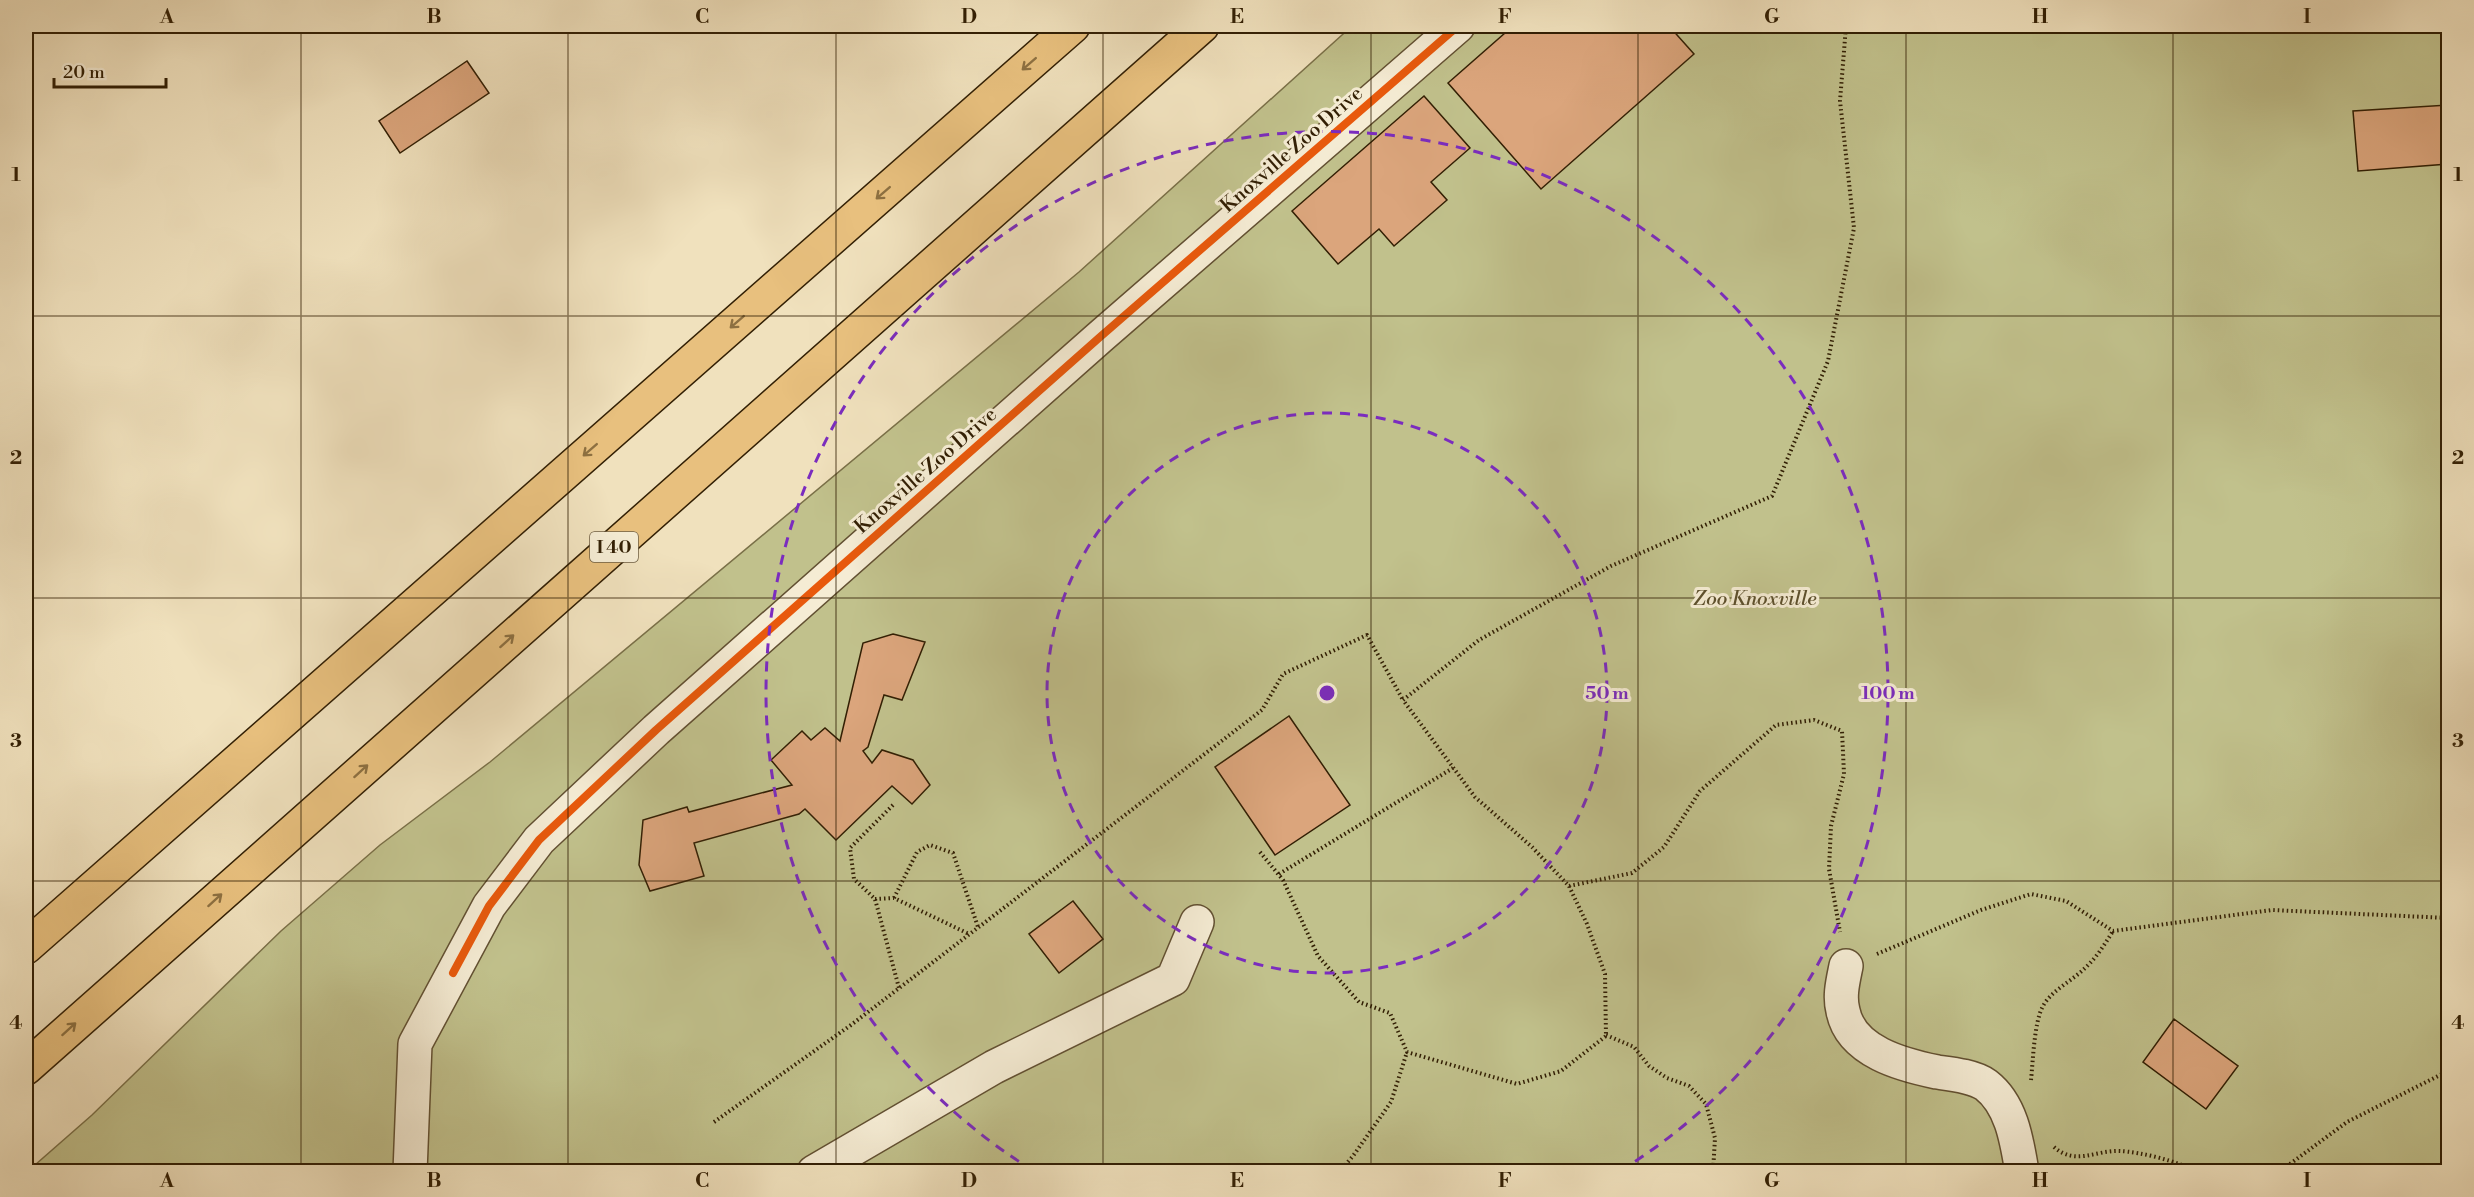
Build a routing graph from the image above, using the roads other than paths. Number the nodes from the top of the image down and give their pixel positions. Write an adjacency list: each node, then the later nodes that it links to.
1 (1073, 26): 5 (highway, one-way to 5)
2 (1202, 26): 7 (highway, I 40, one-way to 2)
3 (1458, 26): 8 (street, Knoxville Zoo Drive)
4 (1197, 922): 9 (street)
5 (26, 947)
6 (1846, 966): 10 (street)
7 (26, 1068)
8 (410, 1172)
9 (814, 1172)
10 (2022, 1172)

